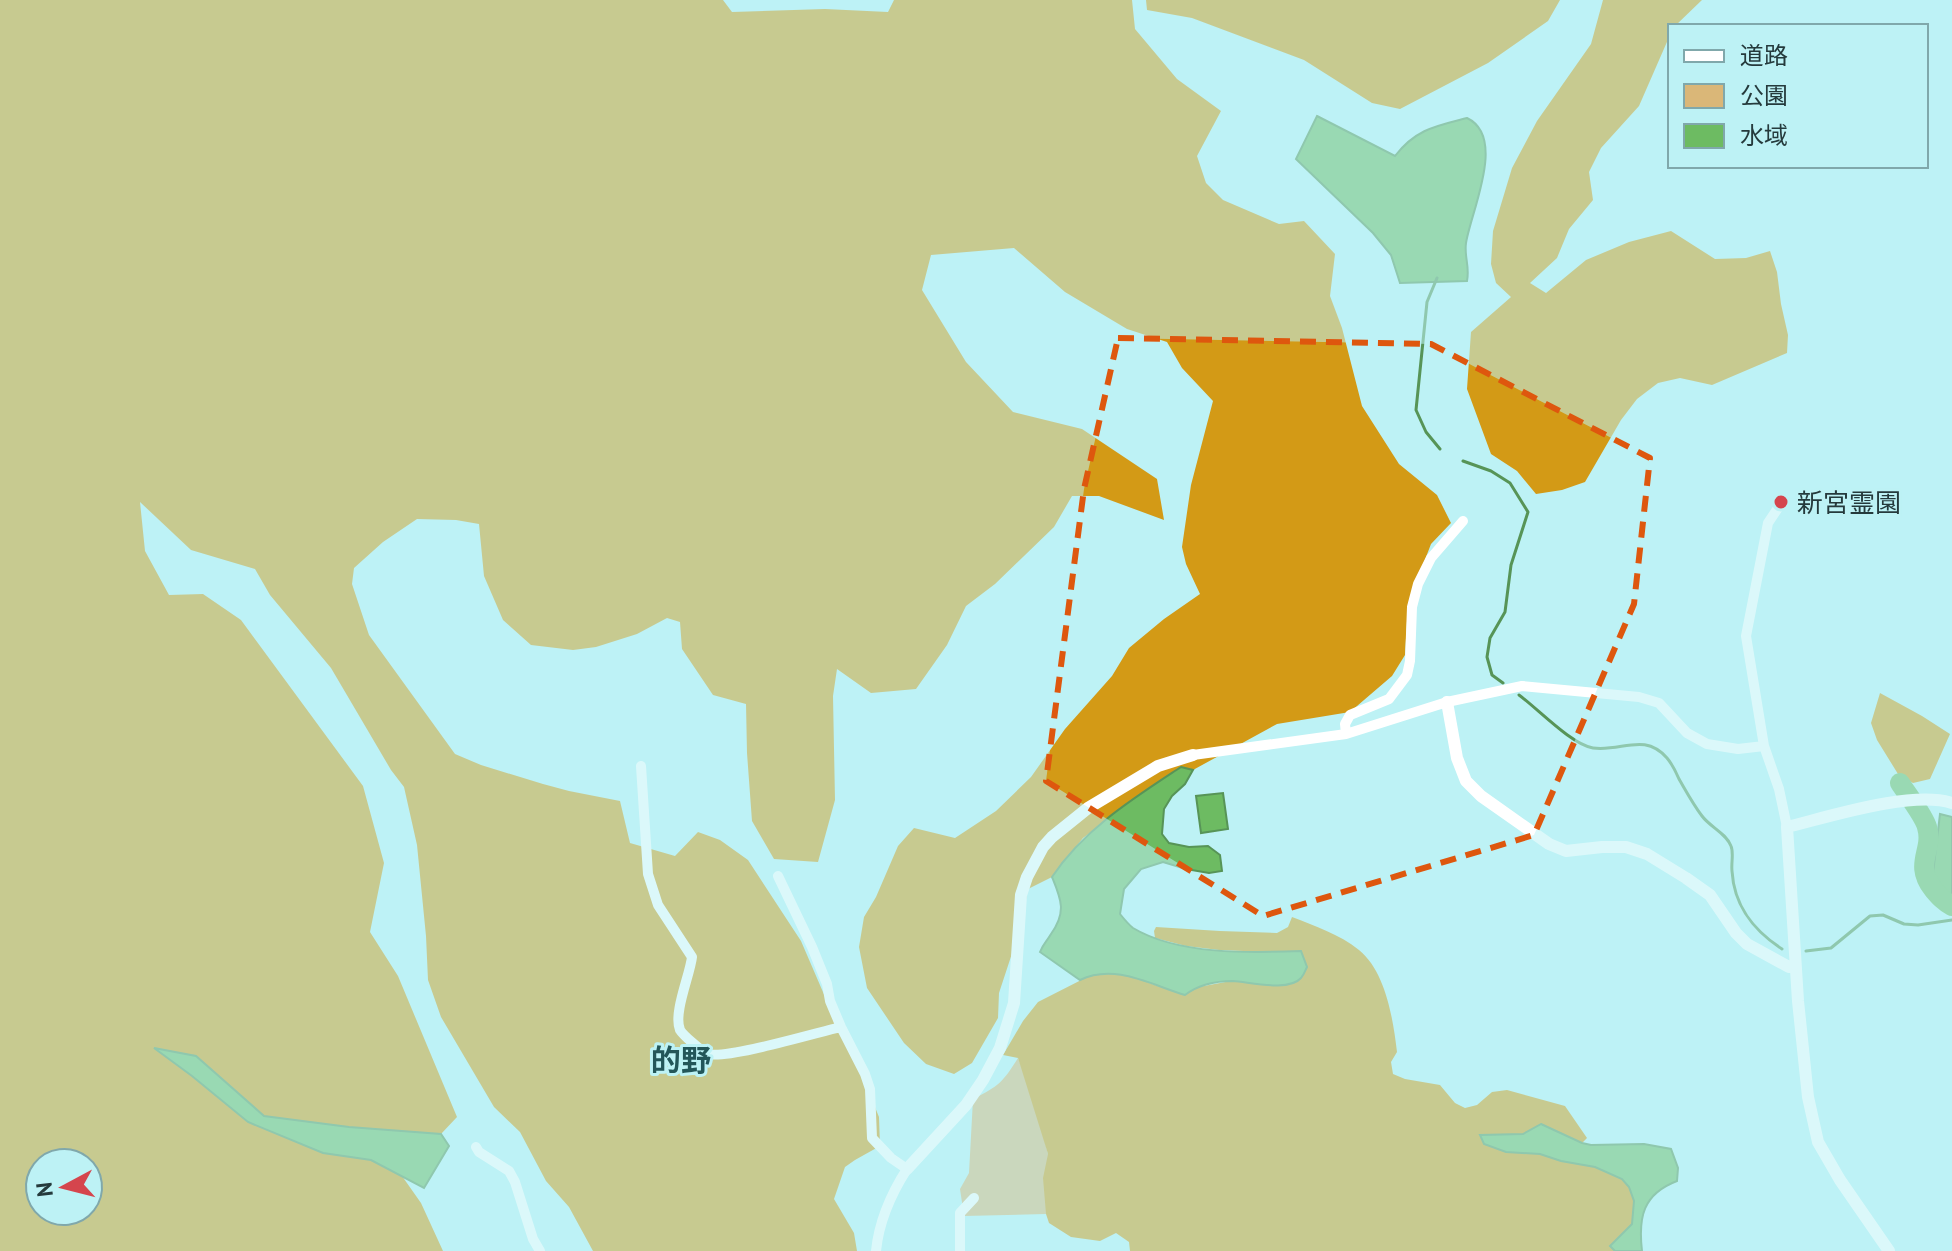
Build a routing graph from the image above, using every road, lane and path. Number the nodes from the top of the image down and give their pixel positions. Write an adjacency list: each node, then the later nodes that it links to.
1 (1784, 499): 5 (street)
2 (1463, 521): 4 (street)
3 (1447, 702): 4 (street); 5 (street); 11 (street)
4 (1346, 734): 6 (street)
5 (1764, 746): 9 (street)
6 (1193, 755): 14 (street)
7 (641, 766): 12 (street)
8 (1952, 803): 9 (street)
9 (1787, 827): 11 (street)
10 (778, 876): 12 (street)
11 (1795, 966): 19 (street)
12 (841, 1027): 14 (street)
13 (476, 1147): 16 (street)
14 (907, 1169): 17 (street)
15 (974, 1198): 18 (street)
16 (540, 1251)
17 (876, 1251)
18 (960, 1251)
19 (1889, 1251)

